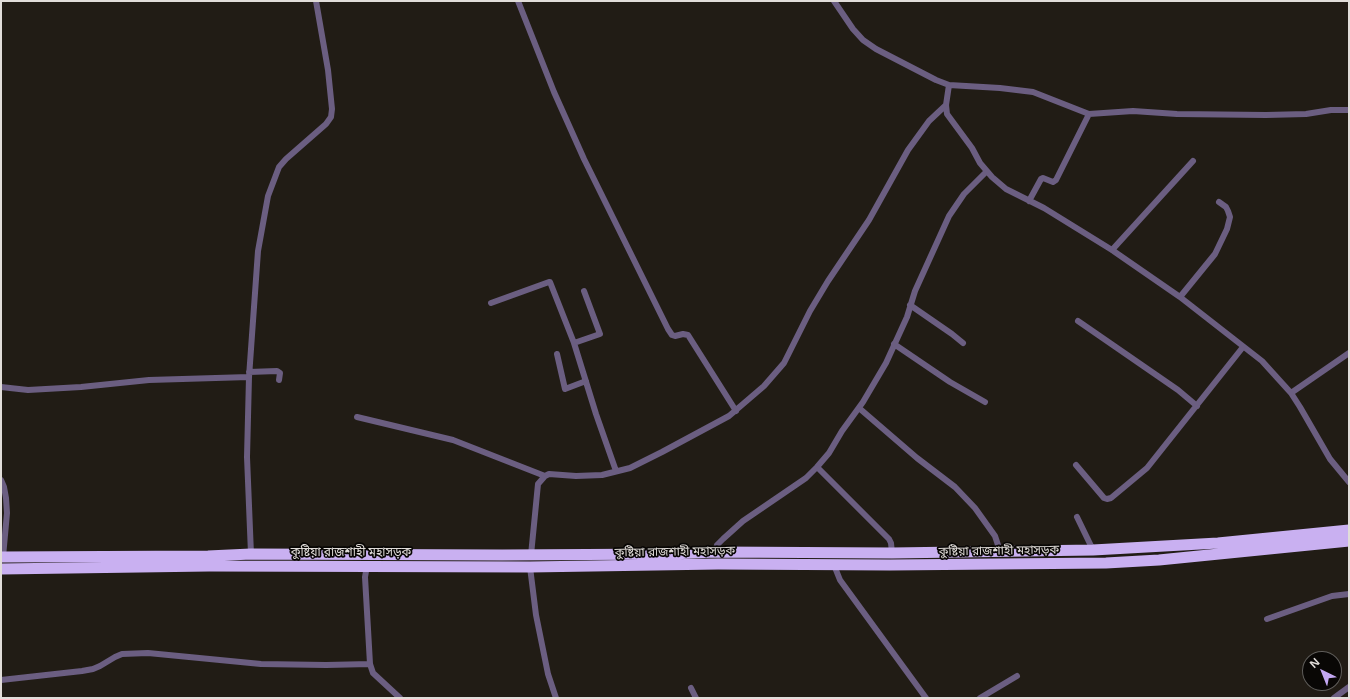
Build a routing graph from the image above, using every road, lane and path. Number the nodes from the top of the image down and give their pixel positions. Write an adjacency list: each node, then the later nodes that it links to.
1 (316, 1): 24 (street)
2 (518, 1): 32 (street)
3 (834, 1): 4 (street)
4 (949, 85): 5 (street); 7 (street)
5 (946, 105): 9 (street); 32 (street)
6 (1349, 111): 7 (street)
7 (1089, 114): 10 (street)
8 (1194, 161): 12 (street)
9 (987, 171): 10 (street); 16 (street)
10 (1030, 201): 12 (street)
11 (1219, 202): 14 (street)
12 (1112, 250): 14 (street)
13 (584, 291): 18 (street)
14 (1180, 297): 21 (street)
15 (491, 303): 18 (street)
16 (910, 305): 19 (street); 20 (street)
17 (1078, 322): 30 (street)
18 (574, 343): 26 (street)
19 (963, 343)
20 (894, 344): 29 (street); 31 (street)
21 (1243, 347): 28 (street); 30 (street)
22 (1349, 353): 28 (street)
23 (557, 354): 26 (street)
24 (249, 375): 25 (street); 27 (street); 50 (street)
25 (279, 380)
26 (586, 381): 36 (street)
27 (1, 387)
28 (1291, 393): 39 (street)
29 (986, 402)
30 (1197, 406): 34 (street)
31 (859, 408): 35 (street); 46 (street)
32 (736, 411): 36 (street)
33 (357, 417): 37 (street)
34 (1076, 465)
35 (817, 467): 47 (street); 49 (street)
36 (616, 472): 37 (street)
37 (545, 476): 51 (street)
38 (1, 480): 52 (street)
39 (1349, 482)
40 (1077, 517): 45 (street)
41 (1349, 530): 42 (highway, কুষ্টিয়া রাজশাহী মহাসড়ক)
42 (1317, 538): 43 (highway, কুষ্টিয়া রাজশাহী মহাসড়ক); 44 (highway, কুষ্টিয়া রাজশাহী মহাসড়ক); 55 (highway, কুষ্টিয়া রাজশাহী মহাসড়ক)
43 (1349, 540)
44 (1108, 549): 45 (highway, কুষ্টিয়া রাজশাহী মহাসড়ক); 55 (highway)
45 (1093, 550): 46 (highway, কুষ্টিয়া রাজশাহী মহাসড়ক)
46 (1000, 551): 49 (highway, কুষ্টিয়া রাজশাহী মহাসড়ক)
47 (715, 552): 48 (highway, কুষ্টিয়া রাজশাহী মহাসড়ক); 51 (highway, কুষ্টিয়া রাজশাহী মহাসড়ক)
48 (863, 553): 49 (highway, কুষ্টিয়া রাজশাহী মহাসড়ক); 57 (highway)
49 (892, 553)
50 (251, 554): 53 (highway, কুষ্টিয়া রাজশাহী মহাসড়ক); 54 (highway, কুষ্টিয়া রাজশাহী মহাসড়ক)
51 (531, 555): 54 (highway, কুষ্টিয়া রাজশাহী মহাসড়ক)
52 (2, 557): 53 (highway, কুষ্টিয়া রাজশাহী মহাসড়ক)
53 (208, 561): 58 (highway, কুষ্টিয়া রাজশাহী মহাসড়ক); 60 (highway, কুষ্টিয়া রাজশাহী মহাসড়ক)
54 (503, 561): 58 (highway, কুষ্টিয়া রাজশাহী মহাসড়ক); 59 (highway, কুষ্টিয়া রাজশাহী মহাসড়ক)
55 (1106, 563): 57 (highway, কুষ্টিয়া রাজশাহী মহাসড়ক)
56 (834, 565): 57 (highway, কুষ্টিয়া রাজশাহী মহাসড়ক); 59 (highway, কুষ্টিয়া রাজশাহী মহাসড়ক); 71 (street)
57 (862, 565)
58 (367, 566): 63 (street)
59 (530, 567): 69 (street)
60 (1, 569)
61 (1349, 594): 62 (street)
62 (1267, 619)
63 (370, 664): 65 (street); 68 (street)
64 (1017, 676): 72 (street)
65 (1, 680)
66 (1349, 687): 73 (street)
67 (691, 688): 70 (street)
68 (400, 698)
69 (556, 698)
70 (696, 698)
71 (926, 698)
72 (980, 698)
73 (1334, 698)

